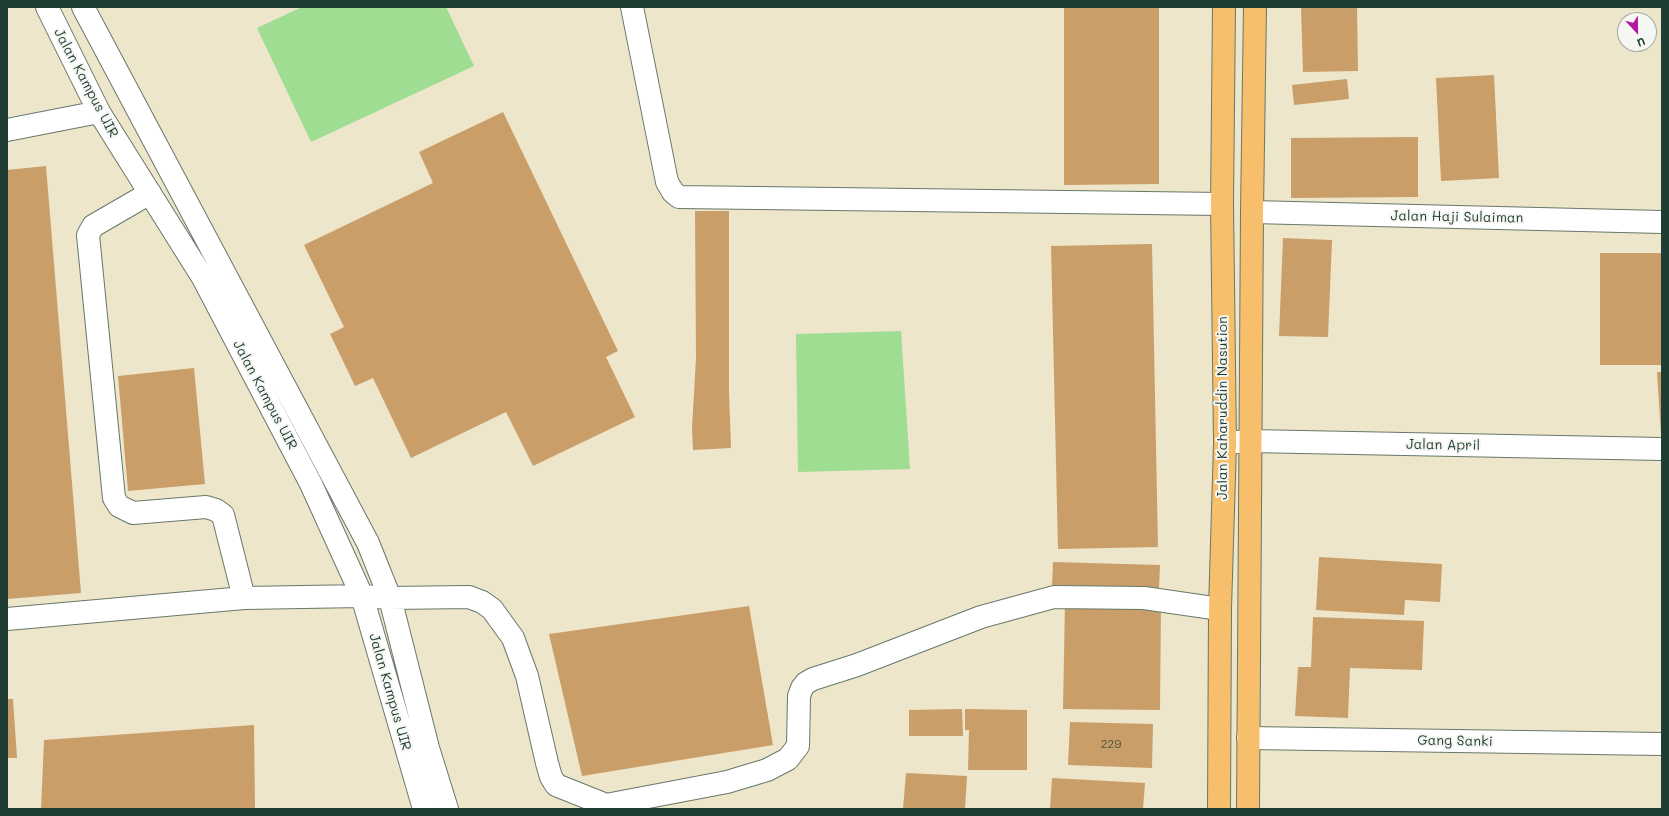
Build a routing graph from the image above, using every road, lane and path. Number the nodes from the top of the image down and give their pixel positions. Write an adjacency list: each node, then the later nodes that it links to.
1 (47, 7): 6 (street, Jalan Kampus UIR)
2 (83, 7): 17 (street, Jalan Kampus UIR)
3 (632, 7): 9 (street)
4 (1224, 7): 9 (highway, Jalan Kaharuddin Nasution)
5 (1255, 7): 10 (highway, Jalan Kaharuddin Nasution)
6 (99, 112): 7 (street); 8 (street, Jalan Kampus UIR)
7 (7, 130)
8 (150, 193): 15 (street, Jalan Kampus UIR); 16 (street)
9 (1222, 204): 13 (highway, Jalan Kaharuddin Nasution)
10 (1252, 212): 11 (street, Jalan Haji Sulaiman); 12 (highway, Jalan Kaharuddin Nasution)
11 (1662, 222)
12 (1250, 441): 13 (street, Jalan April); 14 (street, Jalan April); 20 (highway, Jalan Kaharuddin Nasution)
13 (1225, 443): 18 (highway, Jalan Kaharuddin Nasution)
14 (1662, 449)
15 (362, 596): 16 (street); 17 (street); 23 (street, Jalan Kampus UIR)
16 (244, 598): 19 (street)
17 (390, 598): 22 (street); 24 (street, Jalan Kampus UIR)
18 (1220, 609): 22 (street); 25 (highway, Jalan Kaharuddin Nasution)
19 (7, 619)
20 (1248, 738): 21 (street, Gang Sanki); 26 (highway, Jalan Kaharuddin Nasution)
21 (1662, 744)
22 (606, 807)
23 (424, 809)
24 (447, 809)
25 (1219, 809)
26 (1248, 809)

